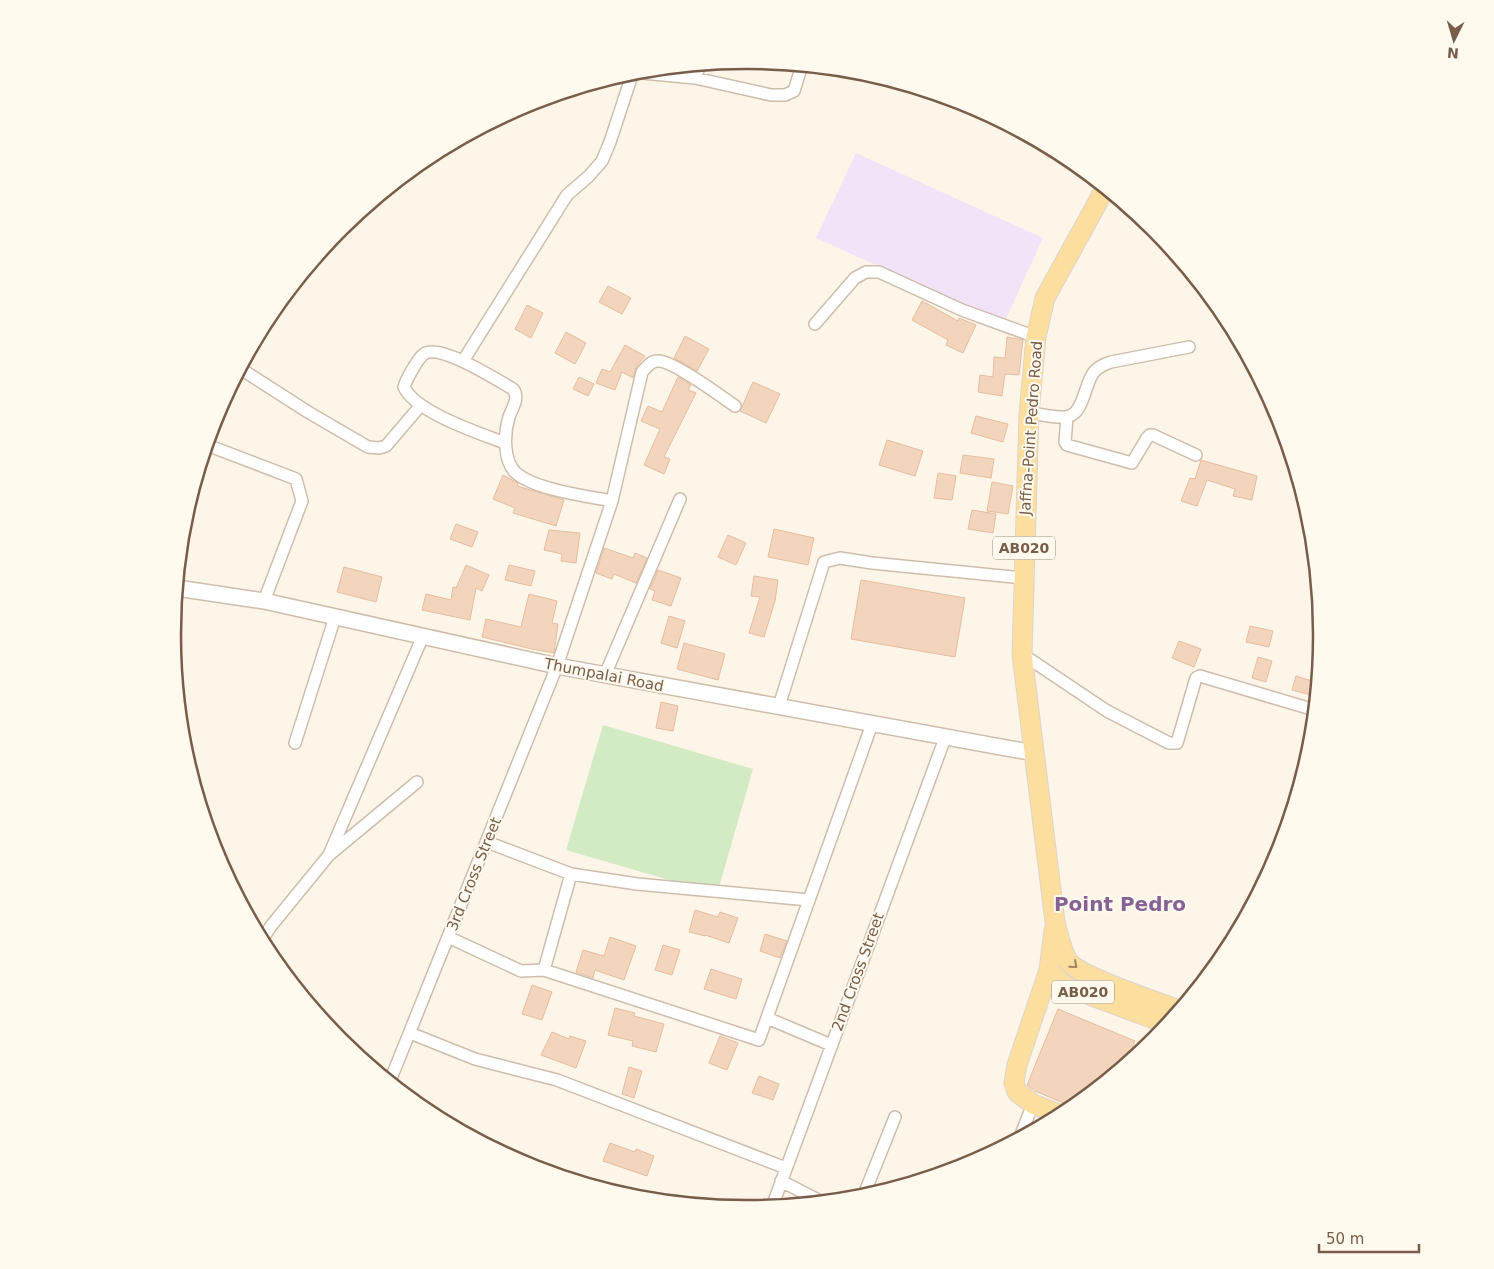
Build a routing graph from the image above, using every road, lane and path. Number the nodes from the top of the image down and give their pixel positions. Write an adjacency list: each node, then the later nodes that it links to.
1 (698, 71): 4 (street)
2 (800, 72): 4 (street)
3 (666, 75): 4 (street)
4 (695, 78)
5 (629, 82): 10 (street)
6 (1102, 195): 8 (main road, Jaffna-Point Pedro Road / AB020)
7 (815, 324): 8 (street)
8 (1036, 337): 14 (main road, Jaffna-Point Pedro Road / AB020)
9 (1189, 347): 15 (street)
10 (463, 361): 12 (street); 16 (street)
11 (246, 372): 12 (street)
12 (421, 405): 16 (street)
13 (736, 406): 20 (street, 3rd Cross Street)
14 (1029, 413): 15 (street); 21 (main road, Jaffna-Point Pedro Road / AB020)
15 (1067, 417): 18 (street)
16 (505, 442): 20 (street)
17 (213, 447): 23 (street)
18 (1196, 455)
19 (680, 499): 28 (street)
20 (612, 501): 27 (street, 3rd Cross Street)
21 (1023, 578): 26 (main road, Jaffna-Point Pedro Road / AB020); 29 (street)
22 (183, 589): 23 (street, Thumpalai Road)
23 (264, 601): 24 (street, Thumpalai Road)
24 (336, 617): 25 (street, Thumpalai Road); 33 (street)
25 (423, 636): 27 (street, Thumpalai Road); 37 (street)
26 (1022, 654): 30 (street); 34 (main road, Jaffna-Point Pedro Road / AB020)
27 (557, 666): 28 (street, Thumpalai Road); 36 (street, 3rd Cross Street)
28 (605, 675): 29 (street, Thumpalai Road)
29 (779, 706): 31 (street, Thumpalai Road)
30 (1308, 708)
31 (872, 724): 32 (street, Thumpalai Road); 39 (street)
32 (945, 738): 34 (street, Thumpalai Road); 49 (street, 2nd Cross Street)
33 (295, 743)
34 (1034, 753): 40 (main road, Jaffna-Point Pedro Road / AB020)
35 (417, 782): 37 (street)
36 (487, 842): 38 (street); 42 (street, 3rd Cross Street)
37 (329, 855): 41 (street)
38 (570, 874): 39 (street); 43 (street)
39 (809, 900): 46 (street)
40 (1054, 922): 44 (main road, Jaffna-Point Pedro Road / AB020); 45 (main road, Jaffna-Point Pedro Road / AB020, one-way to 45)
41 (267, 933)
42 (448, 937): 43 (street); 48 (street, 3rd Cross Street)
43 (544, 970): 46 (street)
44 (1049, 970): 47 (main road, AB020); 51 (main road, Jaffna-Point Pedro Road / AB020)
45 (1172, 1008)
46 (767, 1018): 49 (street)
47 (1160, 1021)
48 (410, 1033): 50 (street, 3rd Cross Street); 55 (street)
49 (831, 1045): 55 (street, 2nd Cross Street)
50 (393, 1075)
51 (1033, 1104): 52 (main road, Jaffna-Point Pedro Road / AB020); 54 (street)
52 (1051, 1111)
53 (895, 1117): 57 (street)
54 (1024, 1127)
55 (786, 1168): 56 (street, 2nd Cross Street)
56 (781, 1181): 58 (street); 59 (street, 2nd Cross Street)
57 (867, 1187)
58 (811, 1196)
59 (775, 1199)

